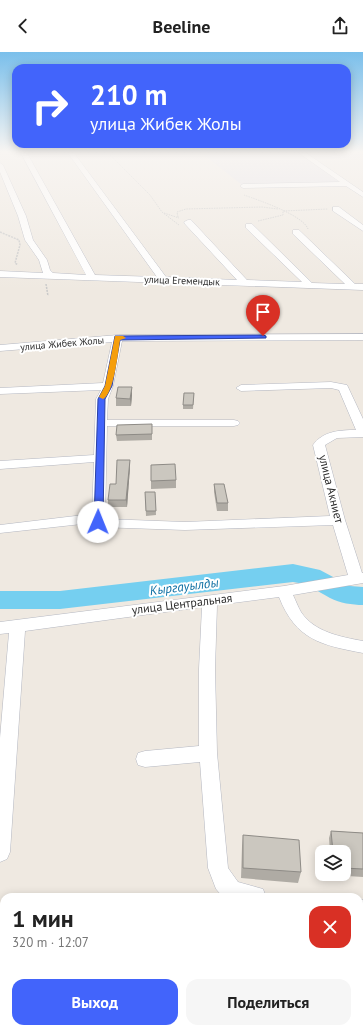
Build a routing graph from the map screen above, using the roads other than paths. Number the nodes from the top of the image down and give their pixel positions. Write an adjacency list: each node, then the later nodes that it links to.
1 (15, 199): 10 (street)
2 (49, 199): 11 (street)
3 (104, 199): 12 (street)
4 (336, 209): 7 (street)
5 (188, 222): 13 (street)
6 (249, 226): 14 (street)
7 (363, 229)
8 (296, 232): 15 (street)
9 (0, 274): 10 (street, улица Егемендык)
10 (51, 276): 11 (street, улица Егемендык)
11 (92, 277): 12 (street, улица Егемендык)
12 (163, 279): 13 (street, улица Егемендык)
13 (244, 282): 14 (street, улица Егемендык)
14 (310, 285): 15 (street, улица Егемендык)
15 (352, 286): 16 (street, улица Егемендык)
16 (363, 287)
17 (363, 337): 18 (street, улица Жибек Жолы)
18 (118, 338): 19 (street, улица Жибек Жолы); 20 (street)
19 (0, 348)
20 (108, 386): 22 (street); 23 (street)
21 (241, 388): 25 (street)
22 (0, 391)
23 (101, 423): 24 (street); 26 (street)
24 (234, 423)
25 (363, 432): 29 (street, улица Акниет)
26 (100, 458): 27 (street); 28 (street)
27 (0, 465)
28 (99, 518): 29 (street); 30 (street)
29 (338, 520): 31 (street, улица Акниет)
30 (0, 529)
31 (360, 579): 32 (street, улица Центральная)
32 (284, 591): 33 (street, улица Центральная); 36 (street)
33 (210, 601): 34 (street, улица Центральная); 37 (street)
34 (18, 625): 35 (street, улица Центральная); 39 (street)
35 (0, 628)
36 (363, 647)
37 (208, 753): 38 (street); 40 (street)
38 (145, 759)
39 (0, 852)
40 (236, 893)

